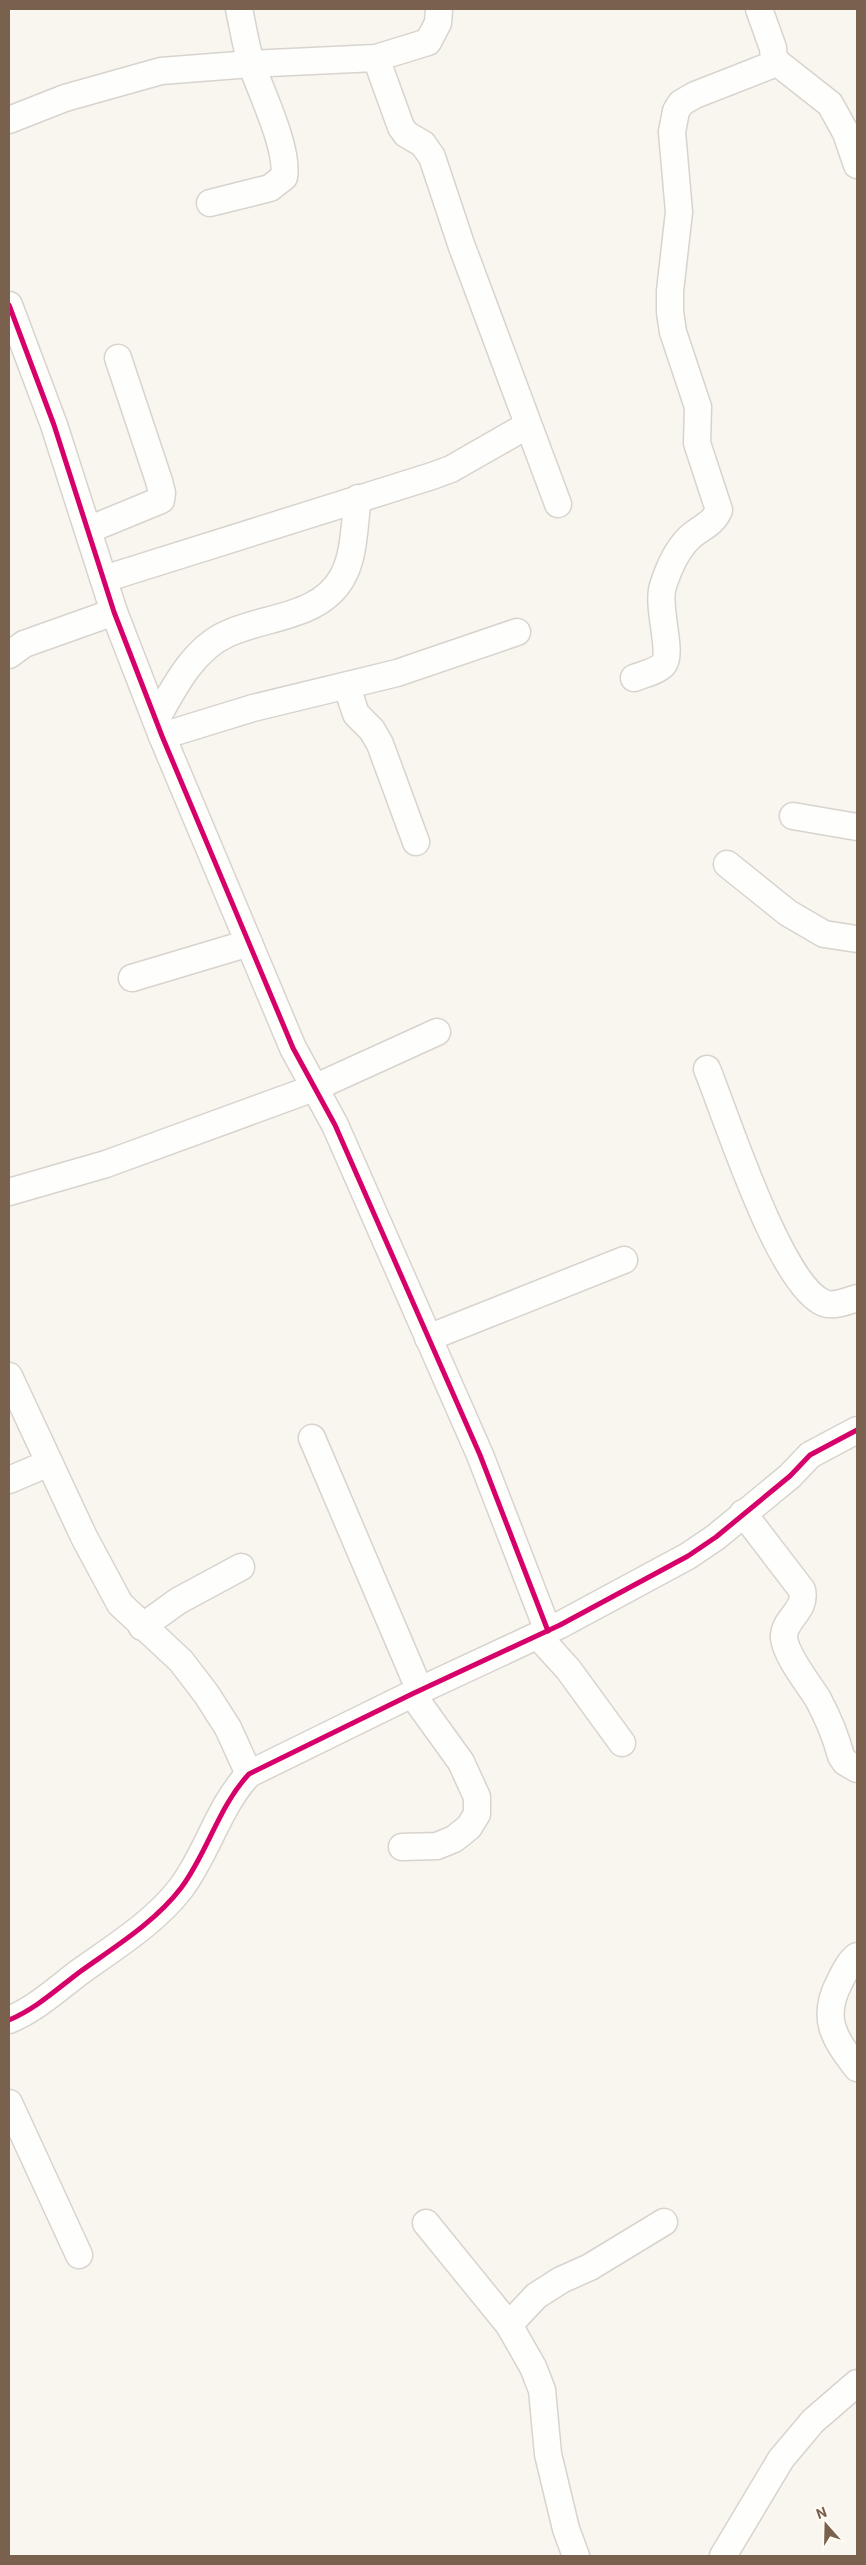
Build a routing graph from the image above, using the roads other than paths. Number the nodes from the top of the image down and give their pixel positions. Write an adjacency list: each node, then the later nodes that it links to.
1 (240, 9): 6 (street)
2 (439, 9): 4 (street)
3 (759, 9): 5 (street)
4 (376, 58): 6 (street); 12 (street)
5 (774, 60): 8 (street); 20 (street)
6 (251, 64): 7 (street); 9 (street)
7 (9, 120)
8 (857, 165)
9 (210, 203)
10 (10, 312): 15 (street)
11 (118, 358): 15 (street)
12 (528, 425): 13 (street); 14 (street)
13 (358, 498): 16 (street); 22 (street)
14 (558, 504)
15 (88, 530): 16 (street)
16 (104, 579): 17 (street)
17 (114, 612): 19 (street); 22 (street)
18 (517, 632): 21 (street)
19 (9, 655)
20 (634, 678)
21 (347, 687): 22 (street); 25 (street)
22 (159, 728): 28 (street)
23 (793, 816): 24 (street)
24 (857, 827)
25 (416, 842)
26 (726, 864): 27 (street)
27 (857, 939)
28 (249, 943): 29 (street); 32 (street)
29 (132, 978)
30 (436, 1032): 32 (street)
31 (707, 1069): 35 (street)
32 (314, 1088): 33 (street); 36 (street)
33 (9, 1192)
34 (624, 1260): 36 (street)
35 (857, 1298)
36 (428, 1338): 45 (street)
37 (9, 1376): 40 (street)
38 (857, 1430): 42 (street)
39 (312, 1438): 46 (street)
40 (49, 1464): 41 (street); 44 (street)
41 (9, 1480)
42 (744, 1512): 45 (street); 48 (street)
43 (241, 1567): 44 (street)
44 (142, 1627): 49 (street)
45 (543, 1634): 46 (street); 47 (street)
46 (416, 1693): 49 (street); 50 (street)
47 (622, 1743)
48 (857, 1769)
49 (249, 1774): 52 (street)
50 (402, 1847)
51 (857, 1956): 53 (street)
52 (9, 2020)
53 (857, 2068)
54 (9, 2103): 57 (street)
55 (664, 2222): 58 (street)
56 (426, 2223): 58 (street)
57 (79, 2254)
58 (509, 2325): 60 (street)
59 (857, 2382): 61 (street)
60 (576, 2556)
61 (722, 2556)

